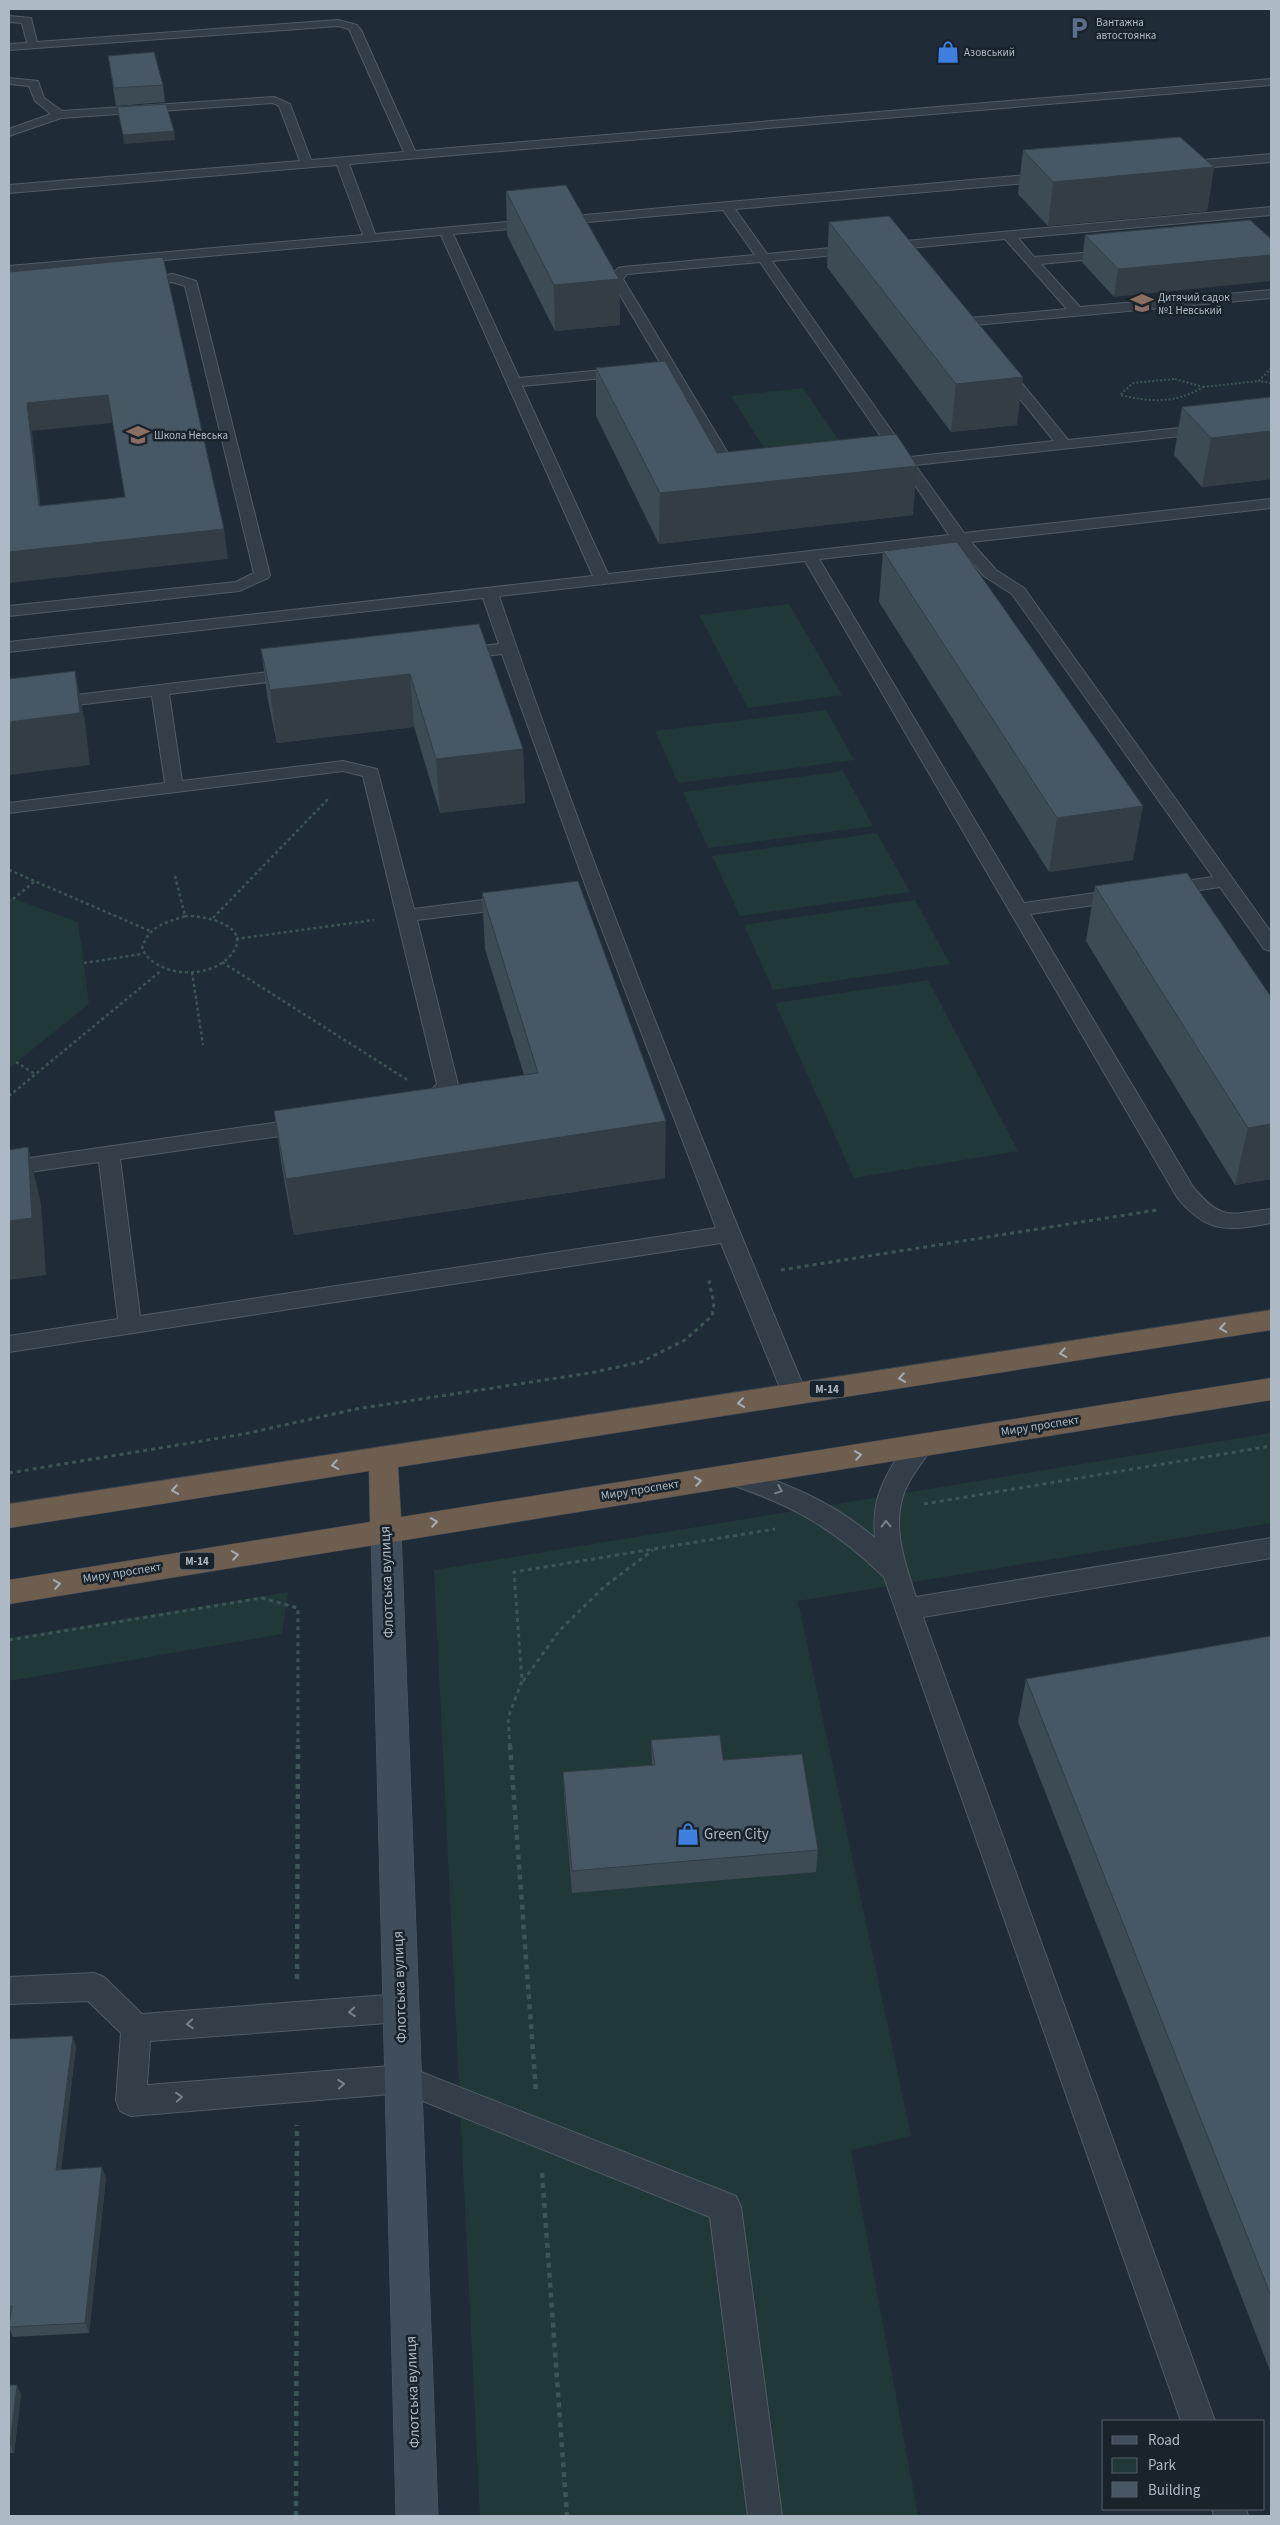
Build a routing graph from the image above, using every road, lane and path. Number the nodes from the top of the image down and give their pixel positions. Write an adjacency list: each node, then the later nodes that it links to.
1 (9, 19): 2 (lane)
2 (33, 46): 3 (lane); 8 (lane)
3 (9, 48)
4 (9, 81): 6 (lane)
5 (1271, 82): 8 (lane)
6 (60, 115): 7 (lane); 11 (lane)
7 (9, 132)
8 (411, 155): 10 (lane)
9 (1271, 158): 12 (lane)
10 (342, 161): 11 (lane); 19 (lane)
11 (307, 164): 14 (lane)
12 (1163, 167)
13 (1064, 176): 15 (lane)
14 (9, 189)
15 (726, 205): 17 (lane); 22 (lane)
16 (1271, 211): 18 (lane)
17 (445, 230): 19 (lane); 34 (lane)
18 (1008, 235): 20 (lane); 24 (lane)
19 (370, 236): 25 (lane)
20 (902, 245): 22 (lane); 23 (lane)
21 (1130, 252): 24 (lane)
22 (763, 258): 31 (lane); 39 (lane)
23 (914, 260)
24 (1031, 261): 28 (lane)
25 (9, 270)
26 (125, 283): 47 (lane)
27 (1271, 294): 28 (lane)
28 (1077, 312): 29 (lane)
29 (977, 337)
30 (995, 360): 38 (lane)
31 (668, 367): 34 (lane); 41 (lane)
32 (1271, 368): 33 (path)
33 (1259, 380): 35 (path); 36 (path)
34 (514, 383): 45 (lane)
35 (1271, 384)
36 (1203, 387): 36 (path)
37 (1223, 427): 38 (lane)
38 (1064, 444): 39 (lane)
39 (905, 461): 40 (lane); 43 (lane)
40 (866, 466)
41 (751, 478)
42 (1271, 503): 43 (lane)
43 (959, 538): 44 (lane); 59 (lane)
44 (808, 556): 45 (lane); 63 (lane)
45 (602, 579): 46 (lane)
46 (489, 591): 48 (lane); 49 (lane)
47 (9, 611)
48 (9, 646)
49 (508, 648): 50 (lane); 86 (lane)
50 (441, 656)
51 (315, 671): 52 (lane)
52 (160, 690): 53 (lane); 55 (lane)
53 (9, 708)
54 (357, 770): 55 (lane); 65 (lane); 66 (path)
55 (174, 787): 56 (lane)
56 (9, 808)
57 (9, 870): 60 (path)
58 (175, 876): 64 (path)
59 (1223, 881): 63 (lane); 69 (lane)
60 (35, 882): 61 (path); 67 (path)
61 (13, 898)
62 (530, 899): 65 (lane)
63 (1018, 910): 84 (lane)
64 (185, 916): 66 (path); 67 (path)
65 (407, 916): 68 (path); 79 (lane)
66 (213, 918): 68 (path)
67 (150, 930): 70 (path)
68 (236, 939): 71 (path)
69 (1271, 945)
70 (142, 954): 72 (path); 73 (path)
71 (222, 962): 74 (path); 79 (path)
72 (84, 963)
73 (162, 970): 74 (path); 77 (path)
74 (192, 972): 75 (path)
75 (203, 1045)
76 (16, 1062): 77 (path)
77 (35, 1074): 78 (path)
78 (9, 1096)
79 (435, 1098): 80 (lane)
80 (404, 1111)
81 (326, 1123): 82 (lane)
82 (109, 1154): 83 (lane); 89 (lane)
83 (9, 1168)
84 (1194, 1204): 85 (lane); 87 (path)
85 (1271, 1216)
86 (729, 1234): 87 (lane); 89 (lane)
87 (746, 1275): 92 (lane); 95 (path)
88 (1271, 1320): 92 (highway, М-14, one-way to 92)
89 (130, 1326): 90 (lane)
90 (9, 1344)
91 (1271, 1389): 93 (highway, Миру проспект / М-14)
92 (794, 1395): 94 (highway, М-14, one-way to 94)
93 (921, 1444): 96 (highway, Миру проспект / М-14, one-way to 93); 102 (lane, one-way to 93)
94 (383, 1458): 97 (highway, М-14, one-way to 97); 98 (highway, Флотська вулиця)
95 (9, 1473)
96 (732, 1475): 98 (highway, Миру проспект / М-14, one-way to 96); 102 (lane, one-way to 102)
97 (9, 1516)
98 (386, 1530): 103 (highway, Миру проспект / М-14, one-way to 98); 109 (street, Флотська вулиця)
99 (1271, 1548): 105 (lane)
100 (655, 1549): 107 (path)
101 (514, 1572): 107 (path)
102 (895, 1572): 105 (lane)
103 (9, 1592)
104 (298, 1608): 106 (path)
105 (907, 1609): 113 (lane)
106 (9, 1640)
107 (522, 1681): 112 (path)
108 (9, 1991): 110 (lane)
109 (400, 2008): 110 (lane, one-way to 110); 111 (street, Флотська вулиця)
110 (136, 2028): 111 (lane, one-way to 111)
111 (403, 2079): 112 (lane); 114 (street, Флотська вулиця)
112 (539, 2133): 115 (path); 116 (lane)
113 (1198, 2420)
114 (417, 2516)
115 (567, 2516)
116 (765, 2516)

